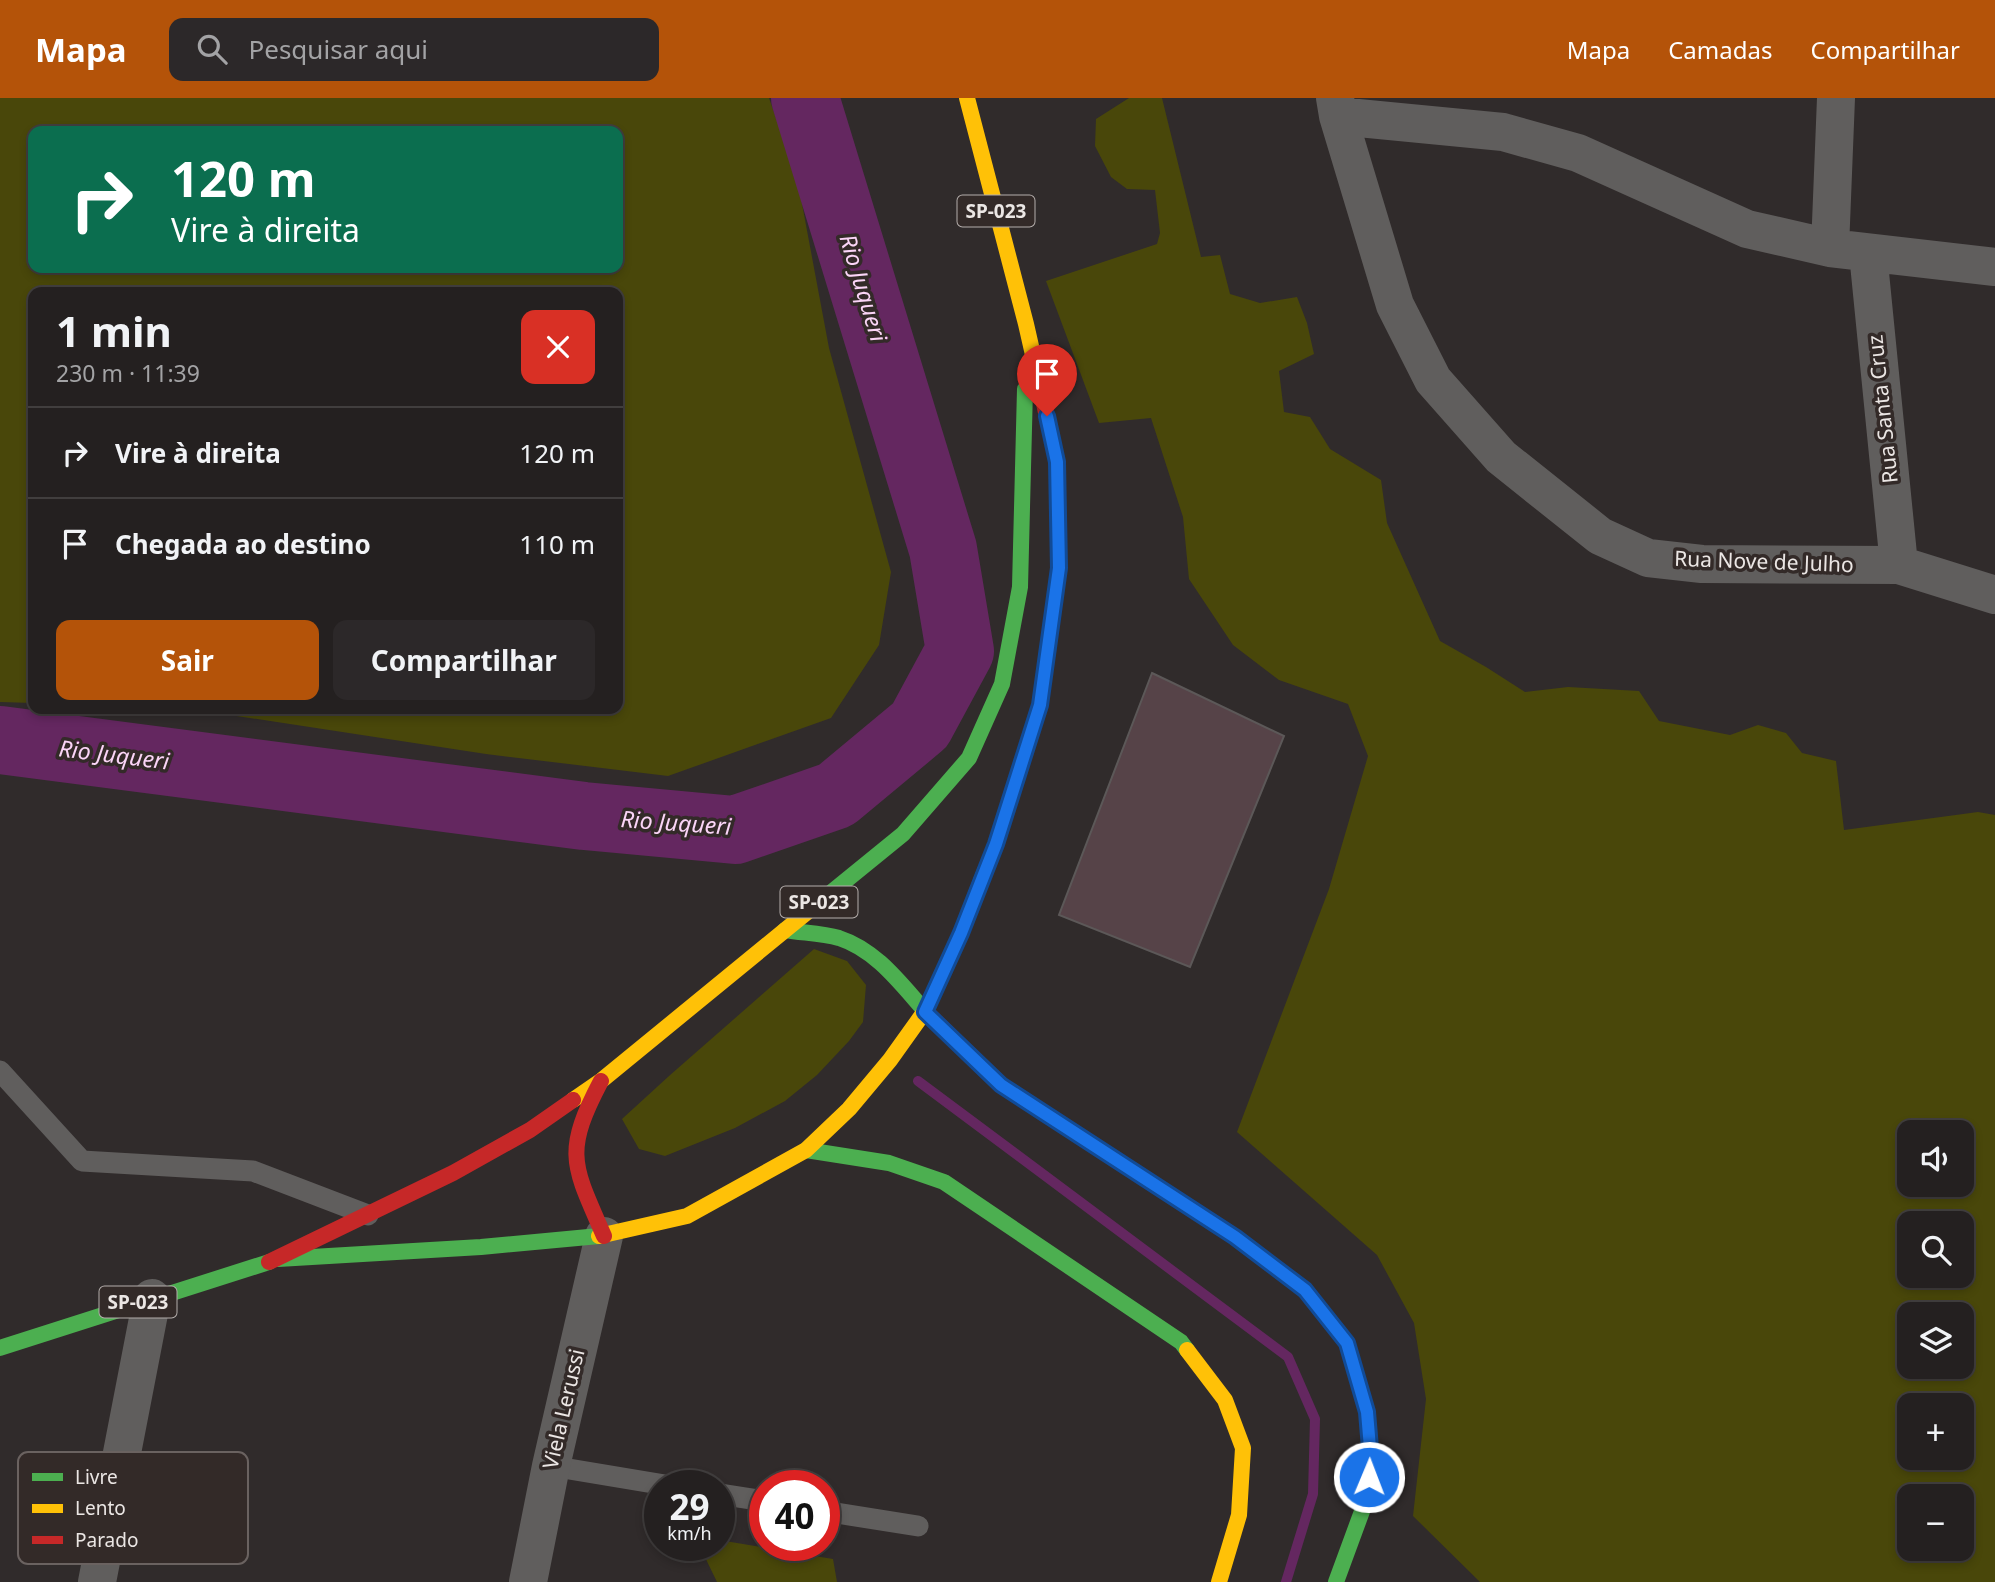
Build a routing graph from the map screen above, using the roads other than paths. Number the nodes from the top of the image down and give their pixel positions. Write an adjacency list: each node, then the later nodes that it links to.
1 (967, 98): 7 (main road, SP-023)
2 (1836, 98): 4 (street)
3 (1337, 107): 4 (street); 8 (street, Rua Nove de Julho)
4 (1830, 248): 5 (street)
5 (1868, 253): 6 (street); 8 (street, Rua Santa Cruz)
6 (1995, 267)
7 (1026, 324): 10 (main road, SP-023); 11 (main road, SP-023)
8 (1899, 565): 9 (street, Rua Nove de Julho)
9 (1995, 595)
10 (785, 930): 11 (main road, SP-023); 13 (main road, SP-023)
11 (925, 1012): 14 (main road, SP-023); 29 (main road)
12 (0, 1071): 15 (lane)
13 (601, 1080): 15 (main road, SP-023); 16 (main road, SP-023)
14 (806, 1150): 16 (main road, SP-023); 28 (main road)
15 (368, 1215): 17 (main road, SP-023)
16 (604, 1236): 17 (main road, SP-023); 21 (street, Viela Lerussi)
17 (278, 1259): 18 (main road, SP-023)
18 (152, 1298): 19 (main road, SP-023); 20 (street)
19 (0, 1349)
20 (122, 1452)
21 (551, 1466): 22 (lane); 27 (street, Viela Lerussi)
22 (644, 1482)
23 (840, 1514): 24 (lane)
24 (918, 1526)
25 (100, 1564): 26 (street)
26 (97, 1582)
27 (528, 1582)
28 (1219, 1582)
29 (1336, 1582)

